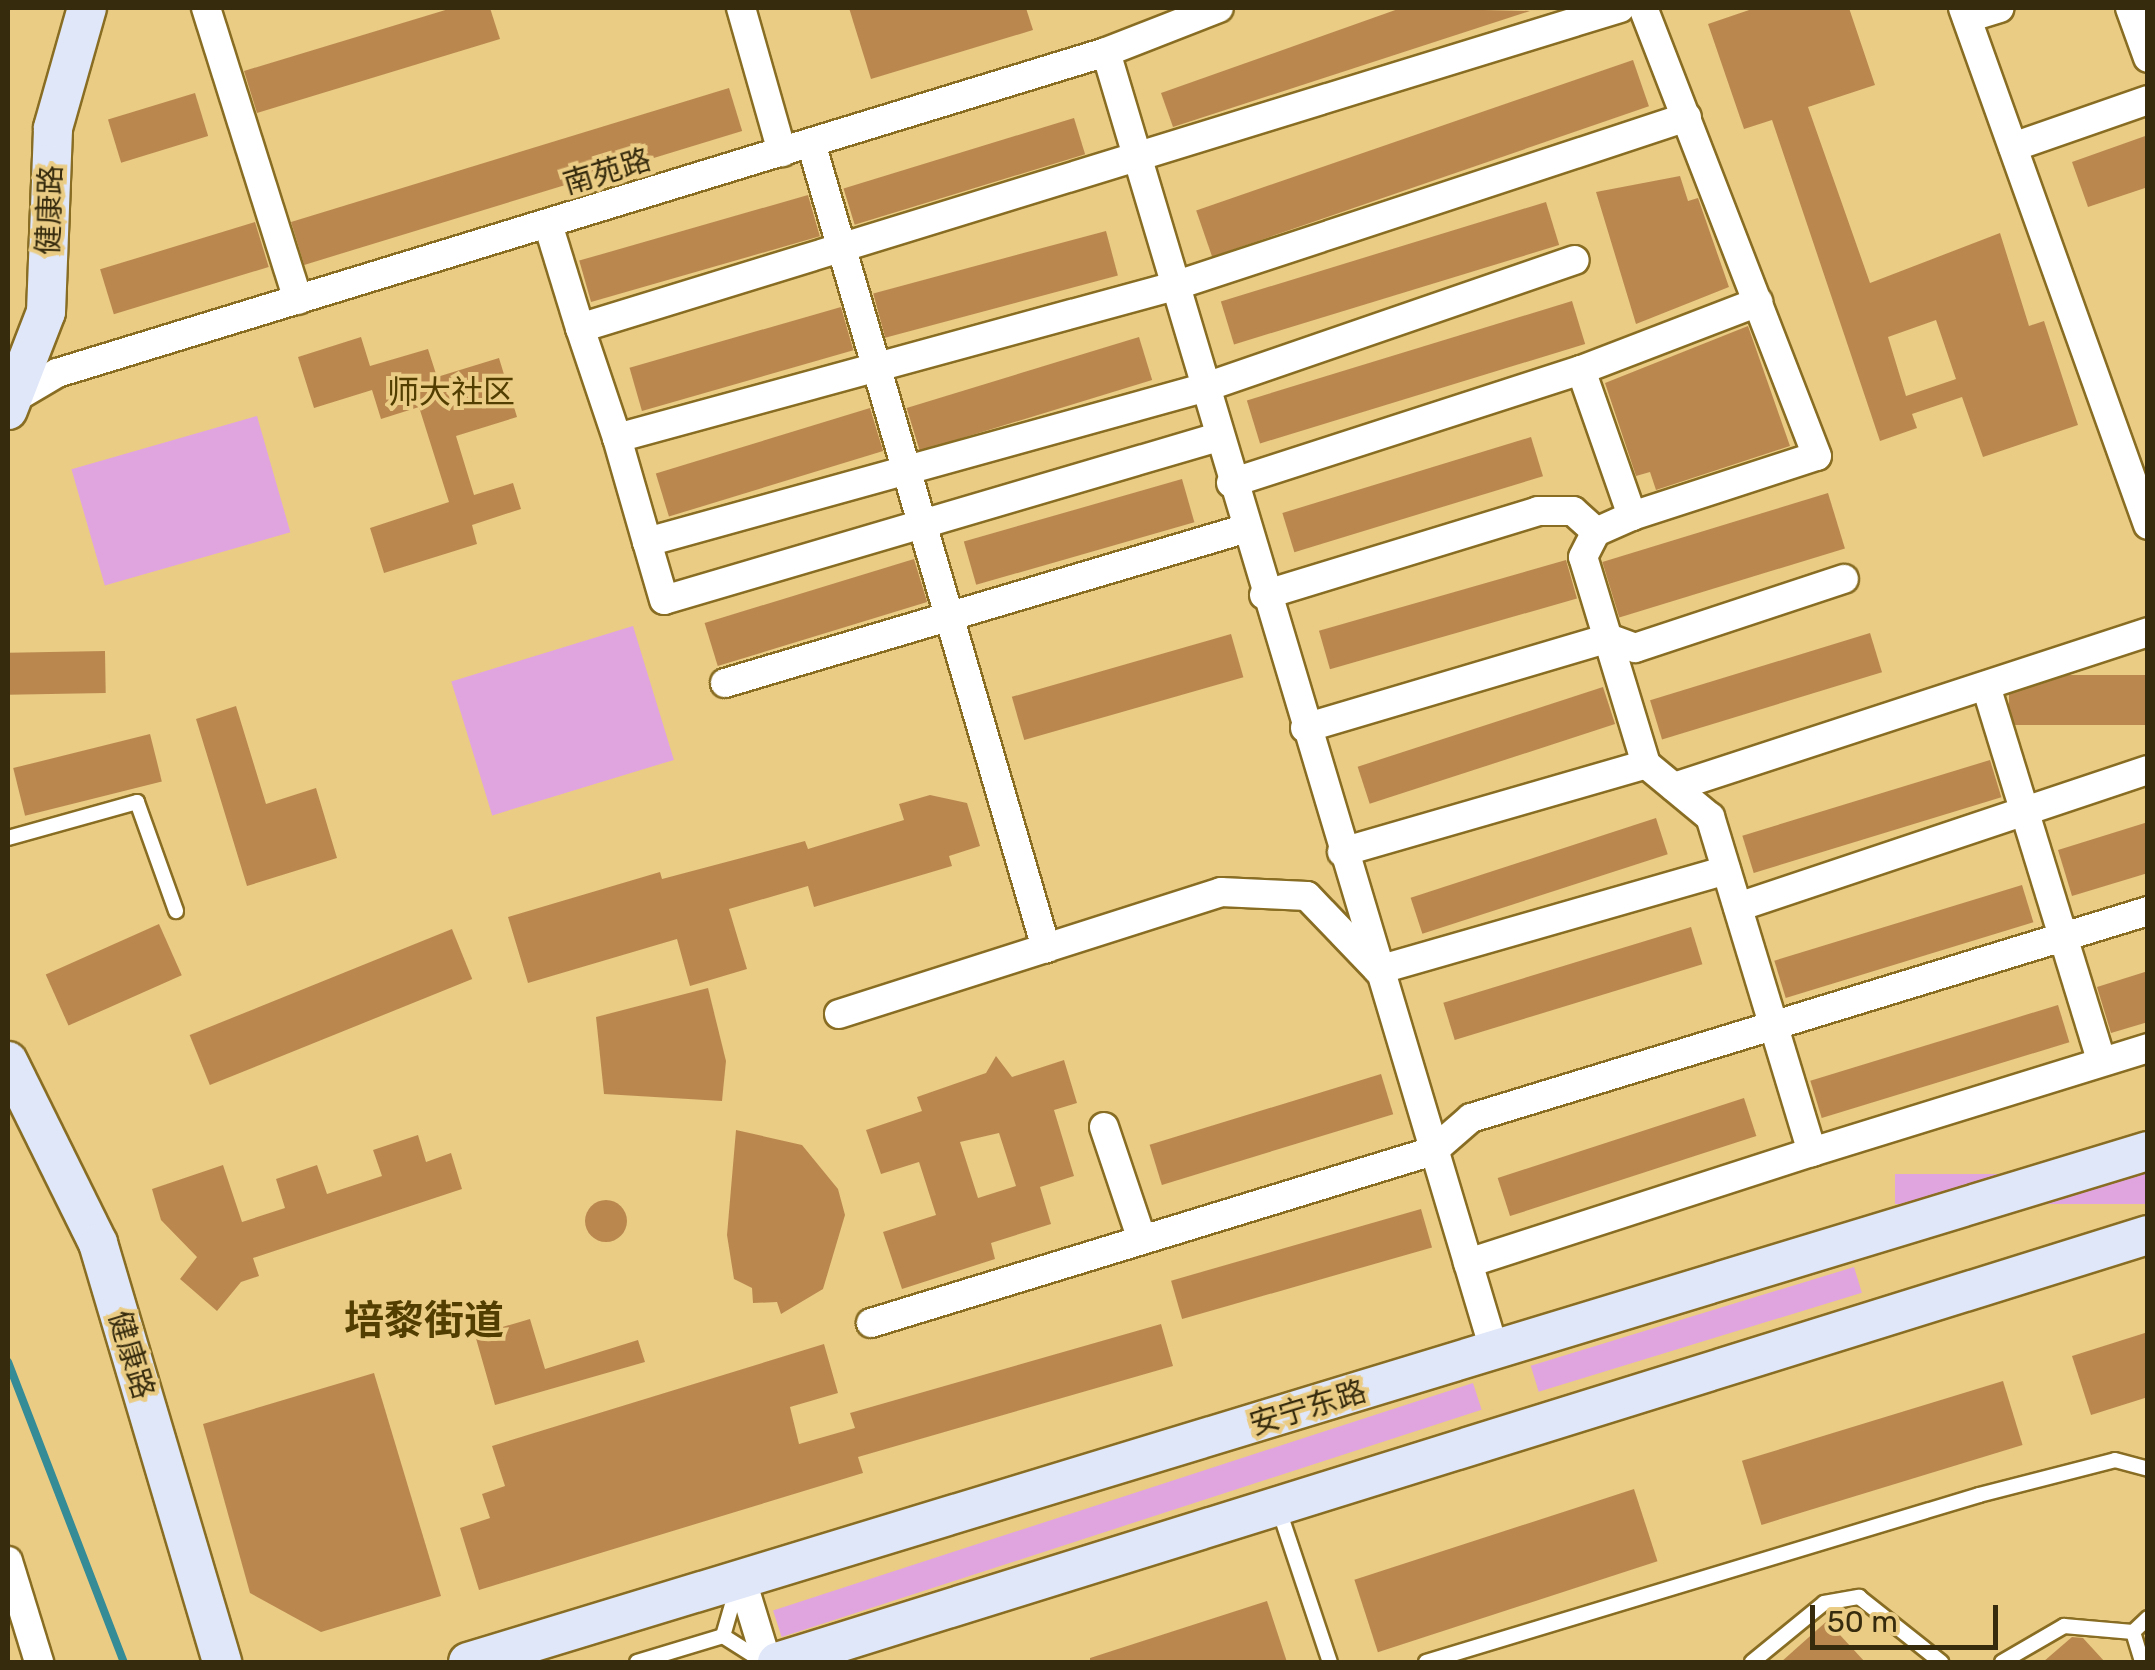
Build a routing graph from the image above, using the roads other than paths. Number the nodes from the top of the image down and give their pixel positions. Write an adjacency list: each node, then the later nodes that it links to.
1 (88, 8): 28 (main road, 健康路)
2 (206, 8): 22 (street)
3 (741, 8): 16 (street)
4 (1219, 8): 10 (street, 南苑路)
5 (1620, 8): 17 (street)
6 (1643, 8): 13 (street)
7 (1998, 8): 9 (street)
8 (2130, 8): 11 (street)
9 (1965, 13): 15 (street)
10 (1106, 52): 14 (street, 南苑路); 17 (street)
11 (2148, 58)
12 (2148, 100): 15 (street)
13 (1687, 116): 21 (street); 23 (street)
14 (810, 143): 16 (street, 南苑路); 19 (street)
15 (2013, 147): 35 (street)
16 (782, 152): 18 (street, 南苑路)
17 (1138, 162): 19 (street); 21 (street)
18 (548, 224): 22 (street, 南苑路); 24 (street)
19 (842, 251): 24 (street); 25 (street)
20 (1575, 260): 27 (street)
21 (1174, 286): 25 (street); 27 (street)
22 (298, 300): 28 (street, 南苑路)
23 (1758, 302): 26 (street); 33 (street)
24 (580, 328): 29 (street)
25 (877, 369): 29 (street); 31 (street)
26 (1582, 370): 32 (street); 33 (street)
27 (1203, 388): 30 (street); 31 (street)
28 (10, 403)
29 (617, 438): 38 (street)
30 (1218, 438): 32 (street); 34 (street)
31 (906, 469): 34 (street); 38 (street)
32 (1231, 484): 36 (street)
33 (1632, 516): 37 (street)
34 (923, 525): 38 (street); 41 (street)
35 (2148, 525)
36 (1244, 529): 40 (street); 41 (street)
37 (1596, 532): 40 (street); 43 (street)
38 (646, 542)
39 (1844, 579): 43 (street)
40 (1264, 595): 46 (street)
41 (950, 616): 44 (street); 58 (street)
42 (2148, 632): 45 (street)
43 (1608, 638): 46 (street); 47 (street)
44 (725, 683)
45 (1986, 686): 49 (street); 50 (street)
46 (1304, 728): 52 (street)
47 (1646, 764): 49 (street); 52 (street)
48 (2148, 770): 50 (street)
49 (1674, 787): 53 (street)
50 (2025, 812): 54 (street); 57 (street)
51 (8, 838): 55 (lane)
52 (1342, 852): 59 (street)
53 (1726, 870): 54 (street); 59 (street)
54 (1738, 907): 61 (street)
55 (176, 911)
56 (2148, 911): 57 (street)
57 (2063, 937): 61 (street); 64 (street)
58 (1046, 948): 59 (street); 60 (street)
59 (1378, 970): 66 (street)
60 (839, 1014)
61 (1774, 1027): 66 (street); 68 (street)
62 (2148, 1048): 64 (street)
63 (8, 1061): 82 (main road, 健康路)
64 (2102, 1062): 68 (street)
65 (1104, 1127): 70 (street)
66 (1434, 1151): 70 (street); 71 (street)
67 (2148, 1151): 73 (main road, 安宁东路)
68 (1812, 1152): 71 (street)
69 (2148, 1235): 75 (main road)
70 (1142, 1240): 72 (street)
71 (1468, 1263): 73 (street)
72 (871, 1323)
73 (1495, 1352): 77 (main road, 安宁东路)
74 (2148, 1469): 88 (lane)
75 (1278, 1506): 86 (main road); 87 (lane)
76 (8, 1561): 81 (street)
77 (740, 1577): 80 (lane); 83 (main road, 安宁东路); 85 (street)
78 (2148, 1618): 79 (lane)
79 (2132, 1632): 91 (lane); 92 (lane)
80 (722, 1636): 84 (lane); 85 (lane)
81 (39, 1662)
82 (222, 1662)
83 (468, 1662)
84 (637, 1662)
85 (766, 1662)
86 (777, 1662)
87 (1330, 1662)
88 (1426, 1662)
89 (1752, 1662): 90 (lane)
90 (1941, 1662)
91 (2002, 1662)
92 (2142, 1662)

